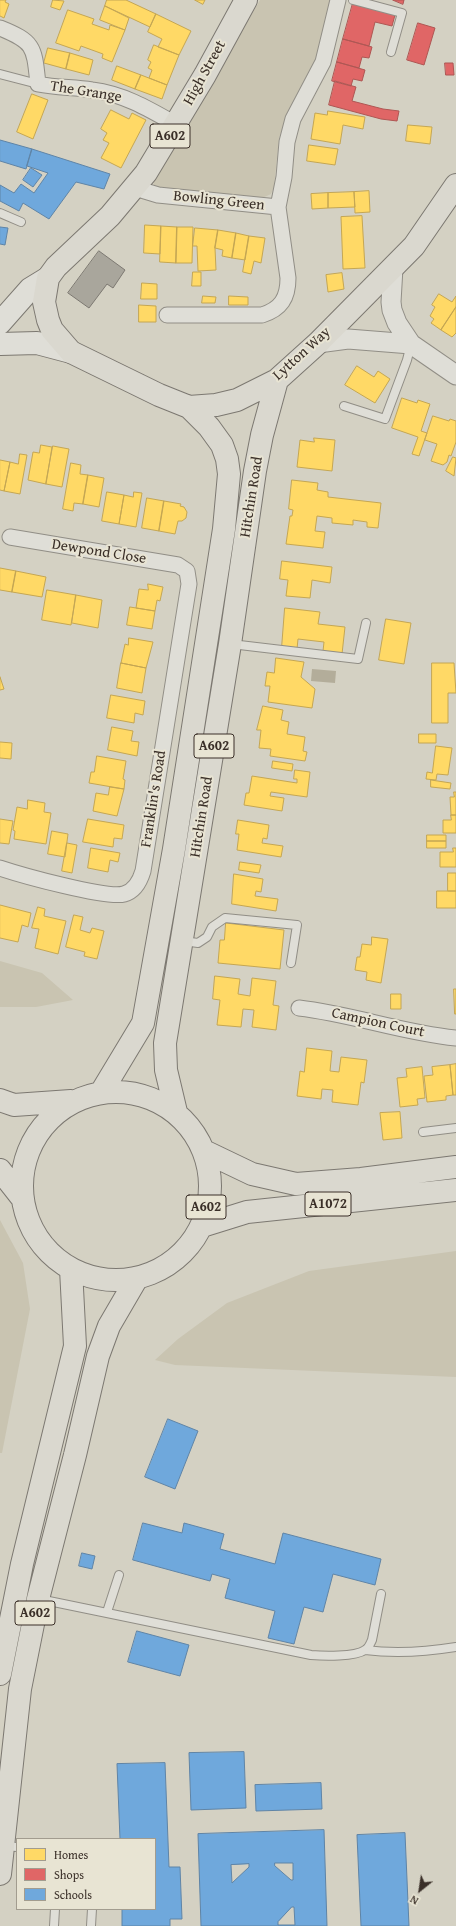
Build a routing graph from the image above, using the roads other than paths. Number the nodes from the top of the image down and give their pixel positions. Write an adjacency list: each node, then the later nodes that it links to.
1 (246, 0): 8 (main road, High Street / A602)
2 (338, 0): 11 (street)
3 (353, 0): 5 (lane)
4 (0, 28): 7 (street)
5 (391, 52)
6 (0, 74): 7 (lane)
7 (38, 84): 8 (street, The Grange)
8 (177, 125): 10 (main road, High Street / A602)
9 (456, 185): 14 (main road, Lytton Way / A602)
10 (135, 188): 11 (street, Bowling Green); 15 (main road, High Street / A602)
11 (278, 207): 16 (street, Bowling Green)
12 (0, 213): 13 (lane)
13 (21, 222)
14 (393, 268): 18 (main road, Lytton Way / A602); 20 (street)
15 (48, 278): 17 (main road); 21 (main road, Lytton Way / A602)
16 (167, 315)
17 (0, 324)
18 (318, 343): 20 (street); 23 (main road, Lytton Way / A602)
19 (0, 344): 21 (main road)
20 (411, 344): 22 (street); 24 (lane)
21 (71, 352): 25 (main road, Lytton Way / A602)
22 (454, 371)
23 (277, 380): 25 (main road, Lytton Way / A602); 29 (main road, Hitchin Road / A602)
24 (344, 406)
25 (189, 407): 35 (main road, Hitchin Road / A602)
26 (10, 537): 27 (street, Dewpond Close)
27 (187, 571): 30 (street, Franklin's Road)
28 (366, 623): 29 (lane)
29 (230, 644): 31 (main road, Hitchin Road / A602)
30 (0, 868)
31 (182, 941): 32 (lane); 38 (main road, Hitchin Road / A602)
32 (291, 963)
33 (299, 1008): 34 (street, Campion Court)
34 (456, 1038)
35 (102, 1091): 37 (main road, A602); 38 (main road, A602)
36 (0, 1100): 37 (main road)
37 (71, 1101): 45 (main road, A602)
38 (176, 1112): 41 (main road, A602)
39 (456, 1128): 40 (lane)
40 (423, 1132)
41 (204, 1150): 42 (main road, A1072); 46 (main road, A602)
42 (456, 1167)
43 (0, 1170): 45 (main road)
44 (456, 1190): 46 (main road, A1072)
45 (22, 1198): 47 (main road, A602)
46 (202, 1226): 48 (main road, A602)
47 (71, 1269): 48 (main road, A602); 55 (main road, A602)
48 (137, 1278): 51 (main road, A602)
49 (119, 1575): 52 (lane)
50 (381, 1594): 54 (lane)
51 (38, 1599): 52 (lane); 56 (main road, A602)
52 (107, 1612): 54 (lane)
53 (456, 1647): 54 (lane)
54 (365, 1650)
55 (0, 1674)
56 (10, 1847): 57 (main road, A602)
57 (0, 1874)
58 (55, 1910): 60 (lane)
59 (92, 1910): 61 (lane)
60 (54, 1926)
61 (91, 1926)

